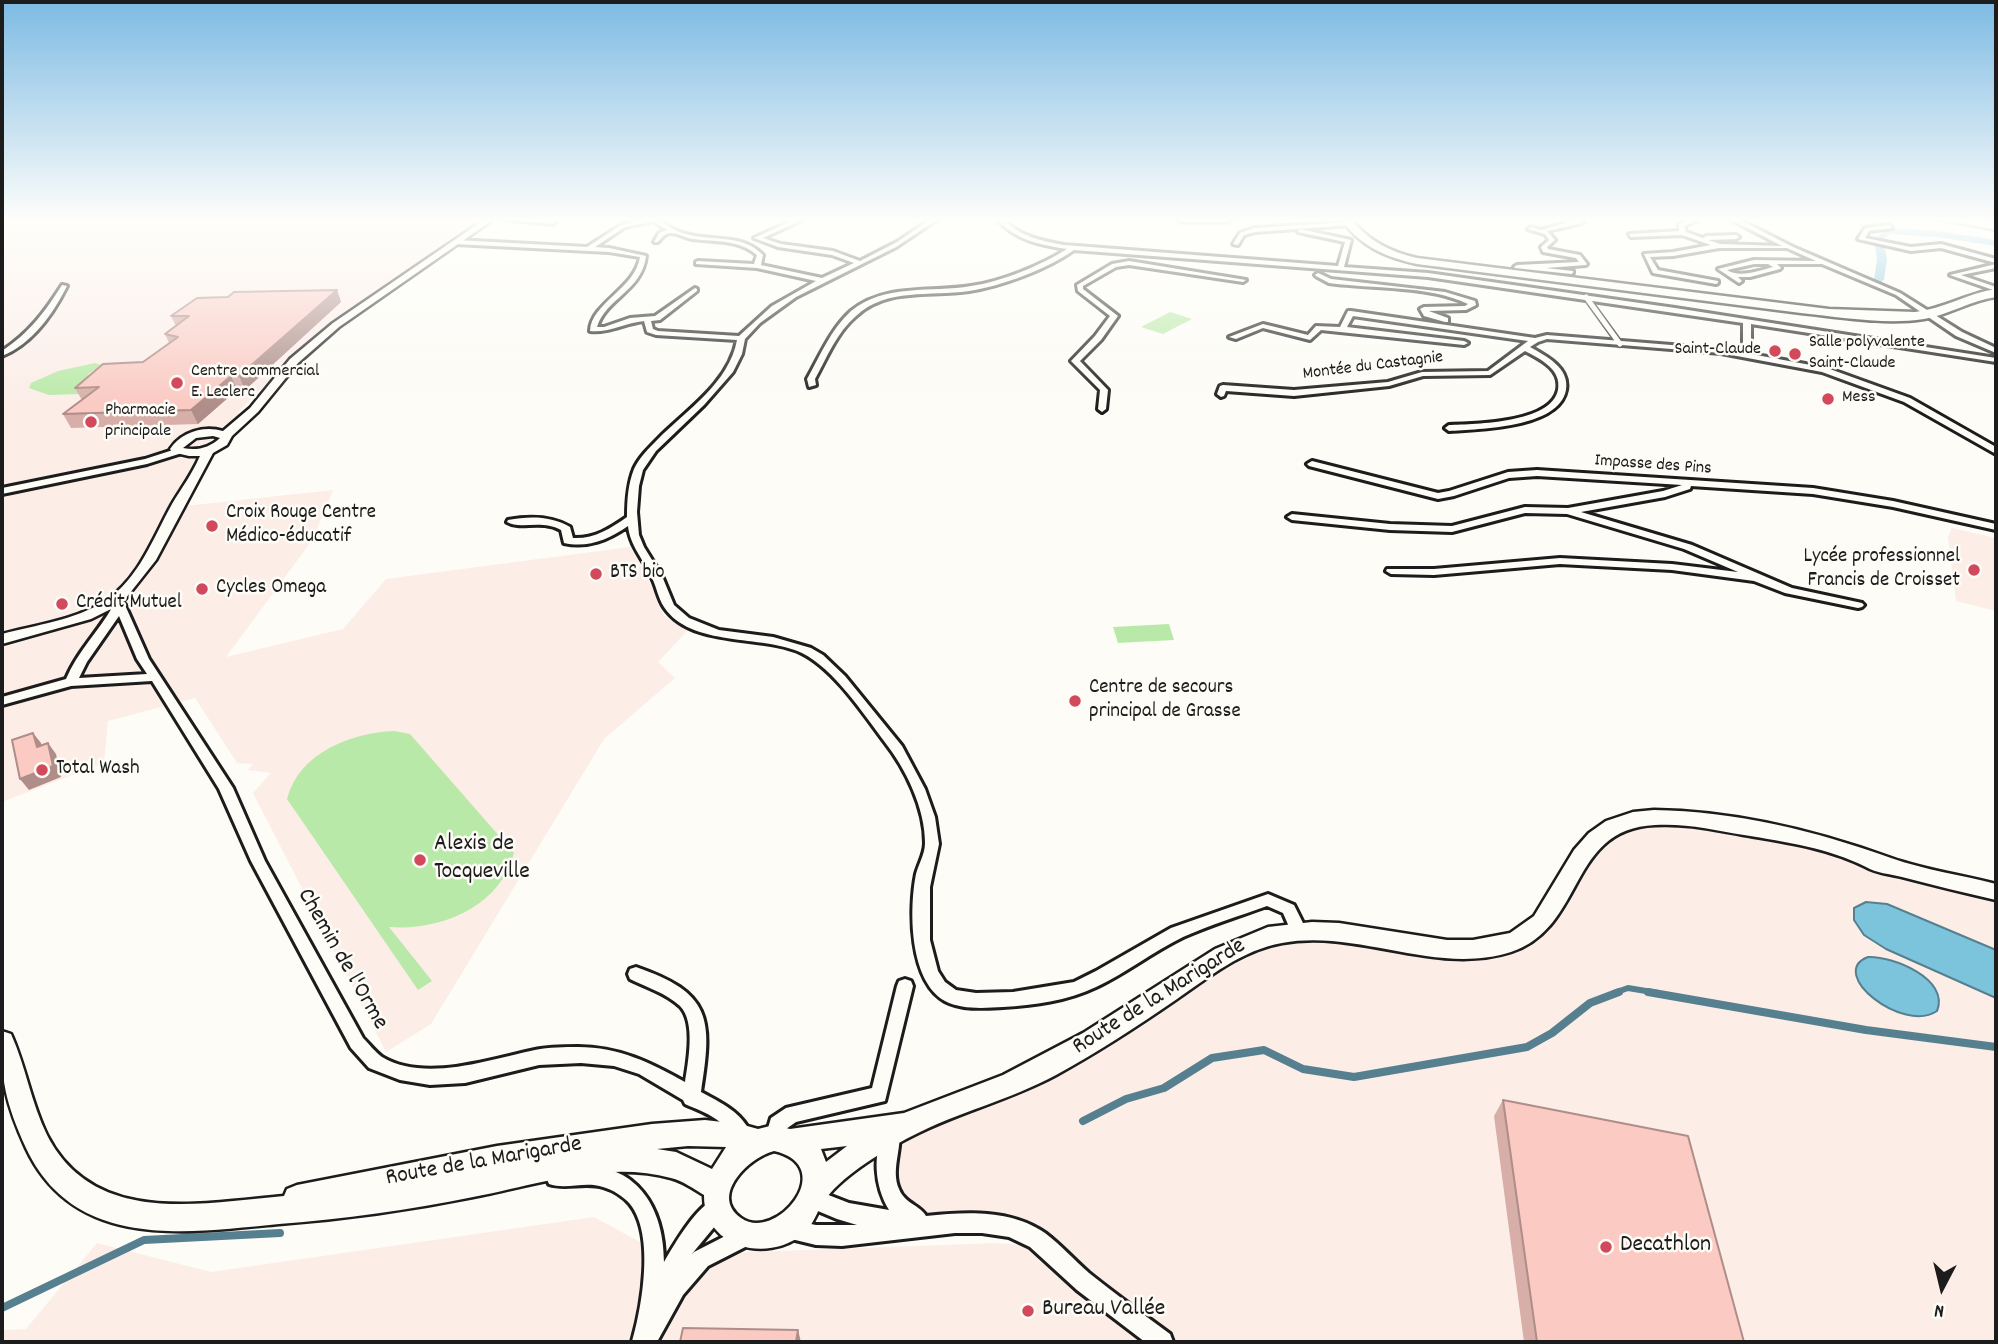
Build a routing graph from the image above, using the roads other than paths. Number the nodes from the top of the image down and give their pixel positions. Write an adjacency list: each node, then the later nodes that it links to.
1 (399, 282): 35 (street)
2 (630, 282): 16 (street)
3 (818, 282): 21 (street)
4 (995, 282): 31 (street)
5 (1086, 282): 33 (street)
6 (1334, 282): 18 (street)
7 (1476, 282): 14 (street)
8 (1586, 282): 15 (main road)
9 (1868, 282): 15 (street)
10 (1971, 282): 13 (street)
11 (64, 286): 27 (street)
12 (695, 290): 16 (street)
13 (1996, 291): 15 (main road)
14 (1586, 297): 17 (street); 25 (street)
15 (1932, 315): 23 (street)
16 (647, 319): 21 (street)
17 (1747, 322): 28 (street); 29 (street)
18 (1464, 328): 19 (street); 22 (street)
19 (1342, 329): 20 (street); 24 (street)
20 (1233, 337)
21 (741, 338): 43 (street)
22 (1535, 340): 25 (street); 26 (street)
23 (1972, 340): 28 (street)
24 (1464, 343)
25 (1620, 344): 29 (street)
26 (1526, 348): 32 (street, Montée du Castagnie); 34 (street)
27 (2, 354)
28 (1996, 355)
29 (1747, 356): 30 (street)
30 (1824, 370): 38 (street)
31 (812, 385)
32 (1221, 394)
33 (1102, 409)
34 (1449, 429)
35 (220, 434): 36 (street); 37 (street)
36 (208, 450): 37 (street); 49 (street)
37 (179, 451): 41 (street)
38 (1996, 451)
39 (1312, 464): 40 (street, Impasse des Pins)
40 (1695, 485): 42 (street); 46 (street, Impasse des Pins)
41 (2, 491)
42 (1568, 511): 44 (street); 48 (street)
43 (633, 517): 45 (street); 59 (street)
44 (1292, 517)
45 (512, 522)
46 (1996, 527)
47 (1391, 570): 48 (street)
48 (1756, 578): 50 (street)
49 (118, 602): 51 (street); 52 (street, Chemin de l'Orme); 53 (street)
50 (1858, 605)
51 (73, 618): 53 (street); 54 (street)
52 (127, 619): 53 (street); 55 (street, Chemin de l'Orme)
53 (107, 625): 56 (street)
54 (2, 639)
55 (156, 677): 56 (street); 63 (street, Chemin de l'Orme)
56 (71, 682): 57 (street)
57 (2, 701)
58 (1996, 892): 59 (main road, Route de la Marigarde)
59 (1299, 931): 64 (main road, Route de la Marigarde)
60 (636, 974): 63 (street)
61 (905, 986): 65 (street)
62 (2, 1042): 69 (main road, Route de la Marigarde)
63 (691, 1098): 65 (street, Chemin de l'Orme)
64 (900, 1130): 65 (main road, Route de la Marigarde); 67 (main road, Route de la Marigarde); 70 (street)
65 (767, 1139): 67 (main road); 68 (main road); 69 (main road, Route de la Marigarde)
66 (469, 1185): 68 (main road, Route de la Marigarde); 69 (main road, Route de la Marigarde); 74 (street)
67 (815, 1193): 70 (street); 72 (main road)
68 (718, 1197): 73 (main road); 74 (street)
69 (215, 1216)
70 (924, 1222): 71 (street)
71 (947, 1224): 72 (street); 76 (street)
72 (786, 1229): 73 (main road)
73 (749, 1235): 75 (street)
74 (650, 1315): 75 (street)
75 (644, 1342)
76 (1162, 1342)

